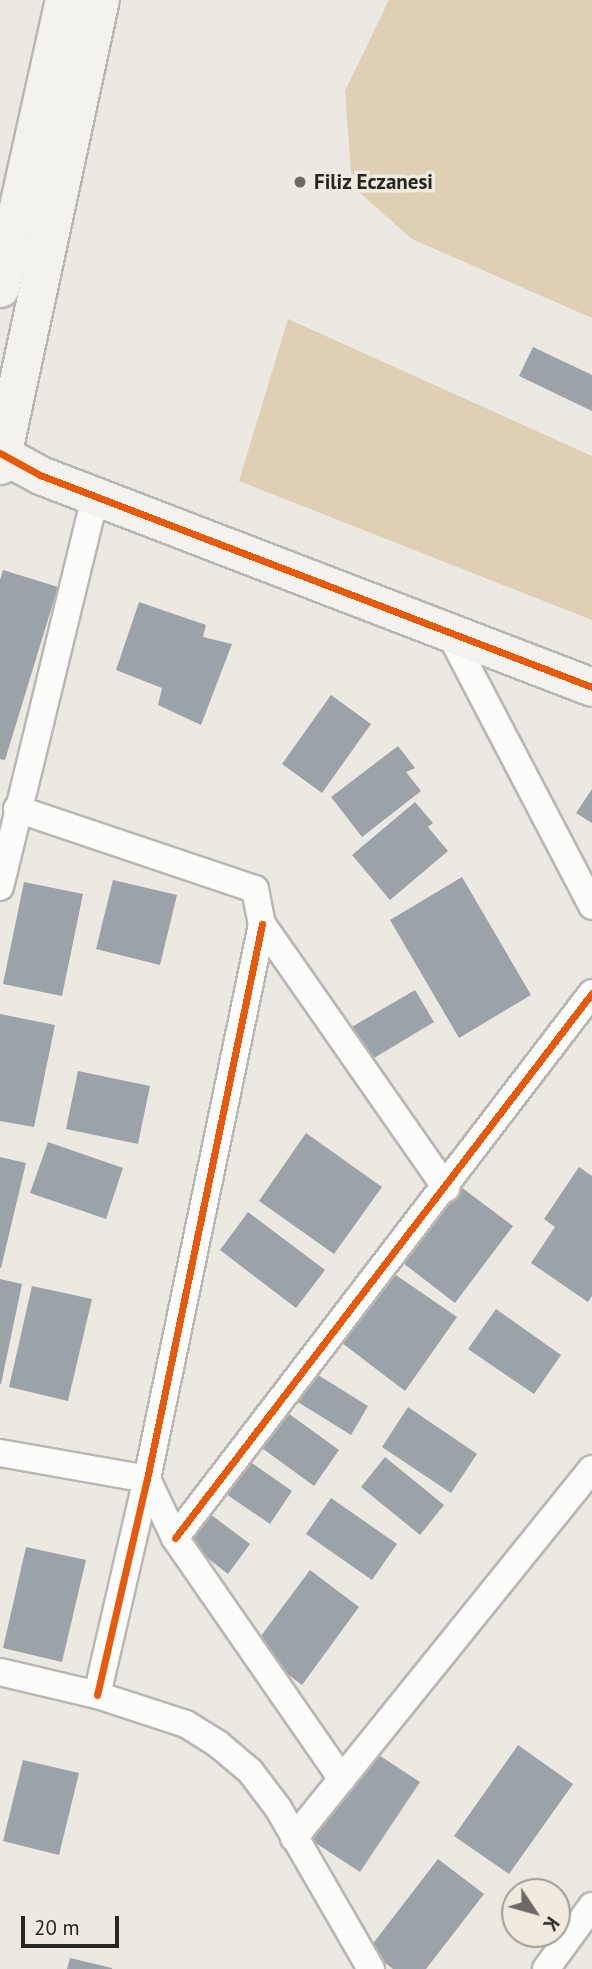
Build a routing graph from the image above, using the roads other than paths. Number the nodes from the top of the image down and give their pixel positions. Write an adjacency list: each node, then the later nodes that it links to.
1 (64, 0): 3 (main road)
2 (100, 0): 4 (main road)
3 (0, 288)
4 (1, 457): 5 (main road)
5 (95, 497): 6 (main road); 8 (street)
6 (449, 632): 7 (main road); 10 (street)
7 (592, 687)
8 (17, 809): 9 (street); 11 (street)
9 (0, 887)
10 (592, 906)
11 (262, 924): 13 (street); 16 (street)
12 (592, 993): 13 (street)
13 (446, 1188): 17 (street)
14 (0, 1453): 16 (street)
15 (592, 1469): 20 (street)
16 (147, 1479): 17 (street); 19 (street)
17 (175, 1538): 20 (street)
18 (0, 1672): 19 (street)
19 (97, 1695): 21 (street)
20 (341, 1779): 21 (street)
21 (294, 1838): 23 (street)
22 (592, 1906): 24 (street)
23 (371, 1969)
24 (546, 1969)

